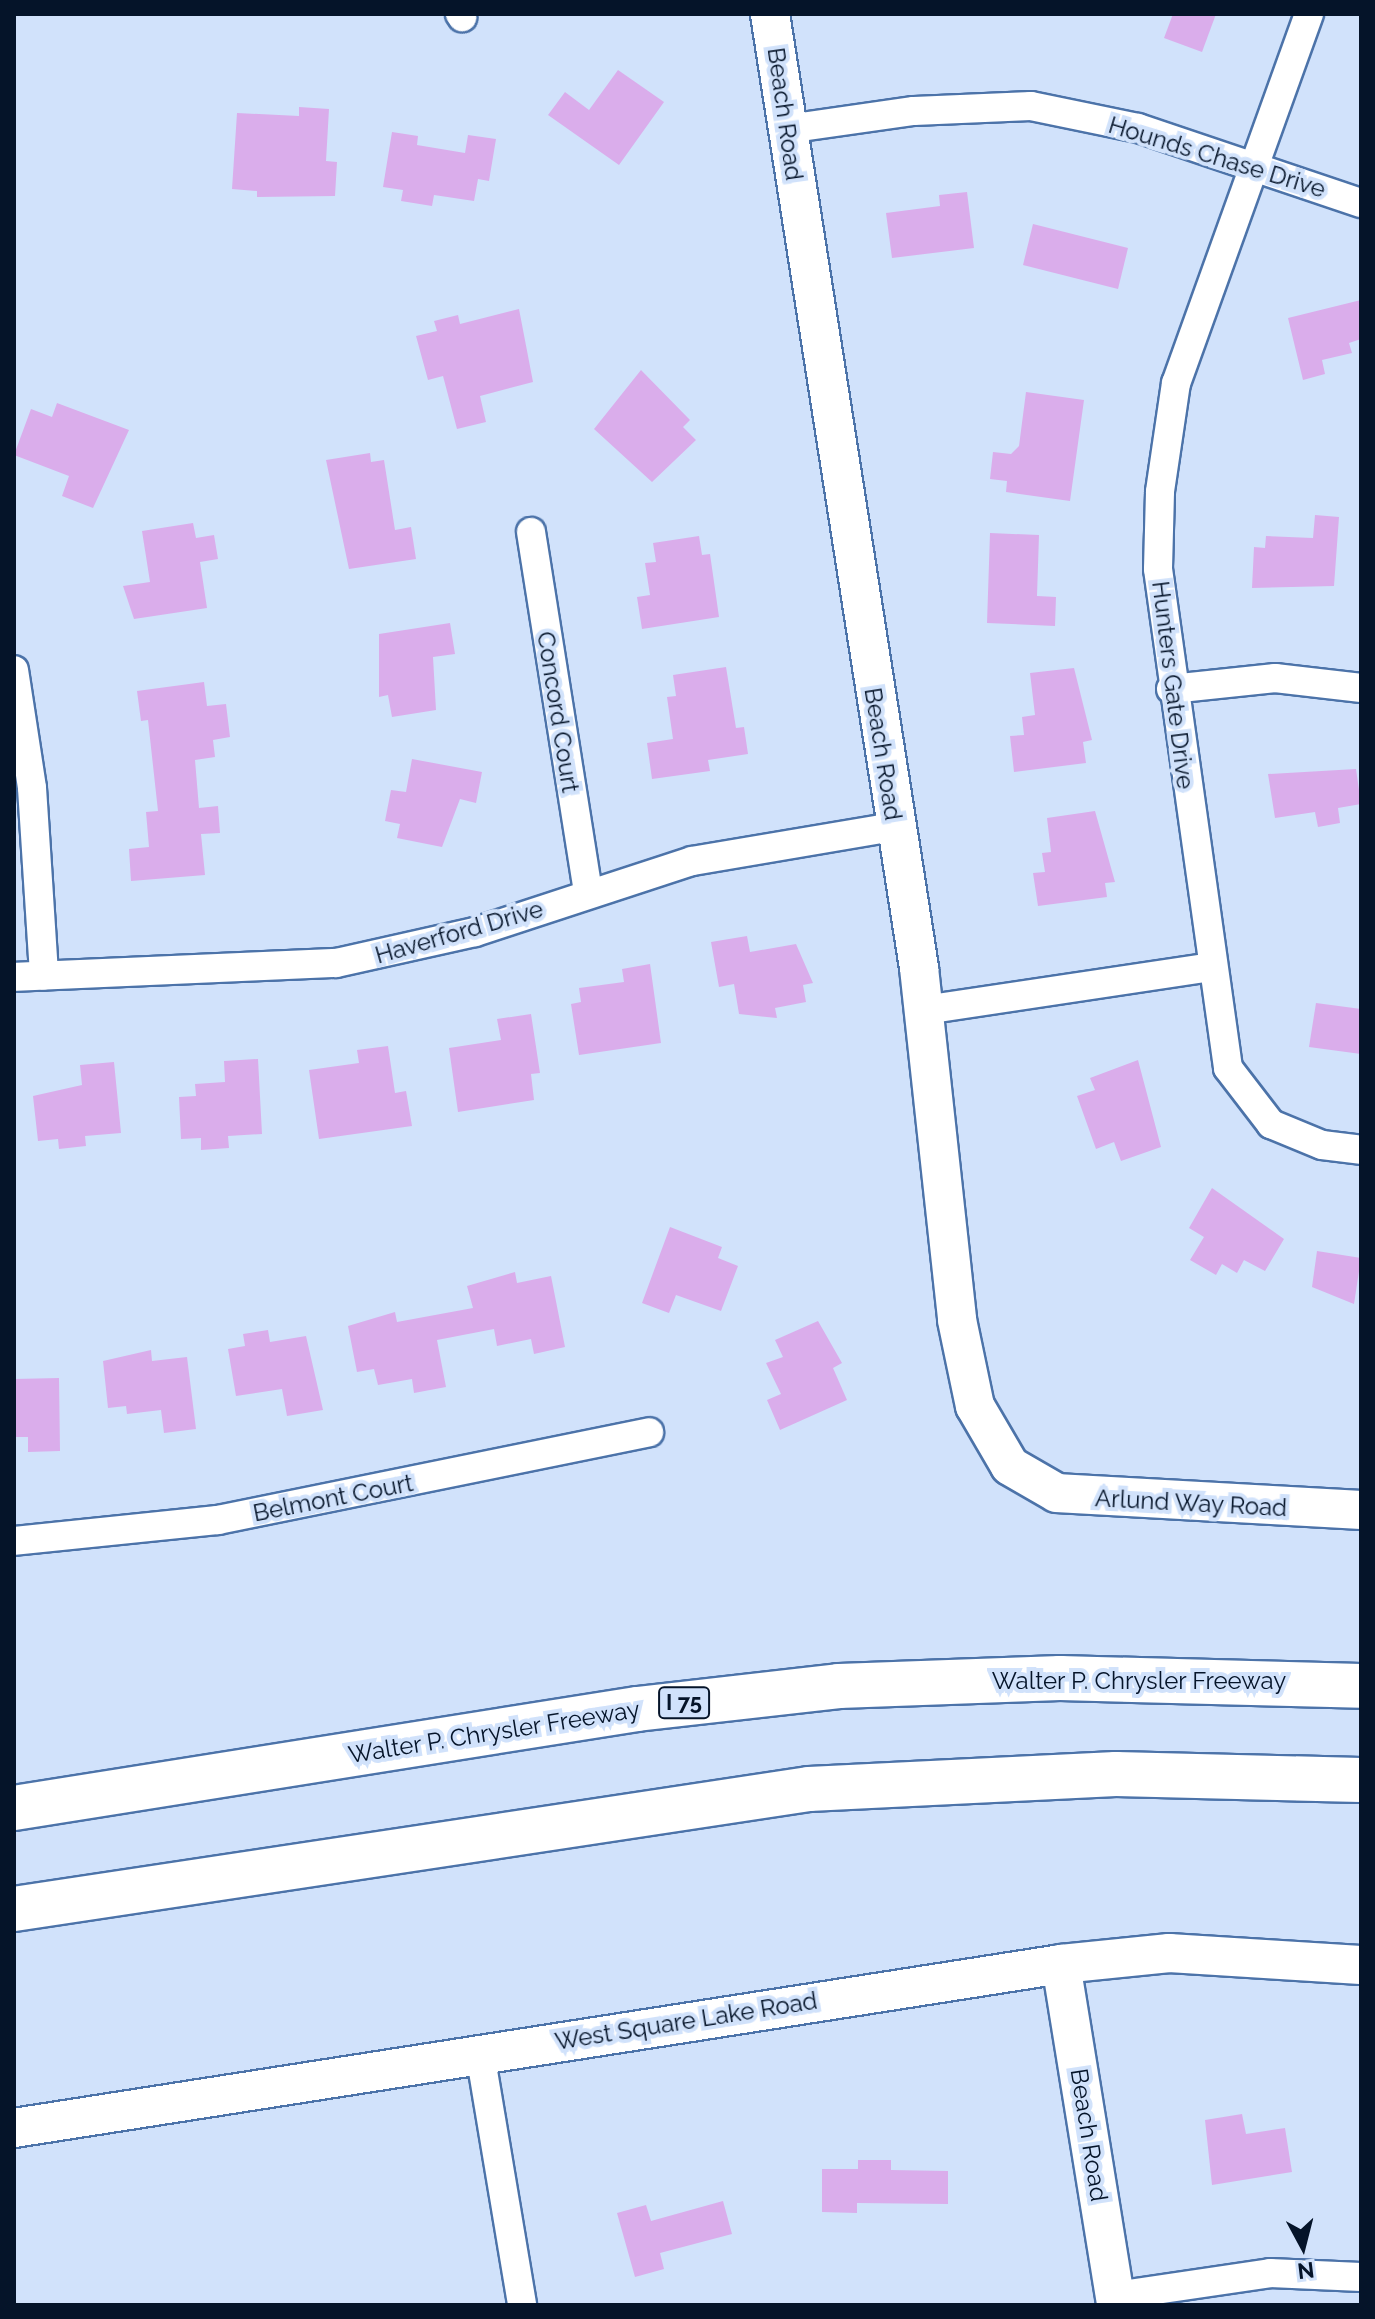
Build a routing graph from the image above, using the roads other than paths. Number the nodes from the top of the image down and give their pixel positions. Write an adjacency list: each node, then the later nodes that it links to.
1 (770, 14): 3 (street, Beach Road)
2 (1309, 14): 4 (street, Hunters Gate Drive)
3 (787, 129): 4 (street, Hounds Chase Drive); 10 (street, Beach Road)
4 (1253, 166): 5 (street, Hounds Chase Drive); 9 (street, Hunters Gate Drive)
5 (1361, 203)
6 (531, 532): 11 (street, Concord Court)
7 (14, 670): 13 (street)
8 (1361, 688): 9 (street)
9 (1171, 689): 12 (street, Hunters Gate Drive)
10 (894, 827): 11 (street, Haverford Drive); 15 (street, Beach Road)
11 (588, 892): 13 (street, Haverford Drive)
12 (1213, 967): 15 (street); 16 (street, Hunters Gate Drive)
13 (44, 976): 14 (street, Haverford Drive)
14 (14, 977)
15 (924, 1010): 18 (street, Beach Road)
16 (1361, 1150)
17 (649, 1432): 20 (street, Belmont Court)
18 (1026, 1479): 19 (street, Arlund Way Road)
19 (1361, 1510)
20 (14, 1541)
21 (1361, 1686): 23 (highway, Walter P. Chrysler Freeway / I 75)
22 (1361, 1780): 24 (highway)
23 (14, 1808)
24 (14, 1909)
25 (1061, 1964): 26 (street, West Square Lake Road); 27 (street, West Square Lake Road); 30 (street, Beach Road)
26 (1361, 1965)
27 (480, 2053): 28 (street, West Square Lake Road); 31 (street)
28 (14, 2128)
29 (1361, 2277): 30 (street)
30 (1116, 2300)
31 (522, 2305)

